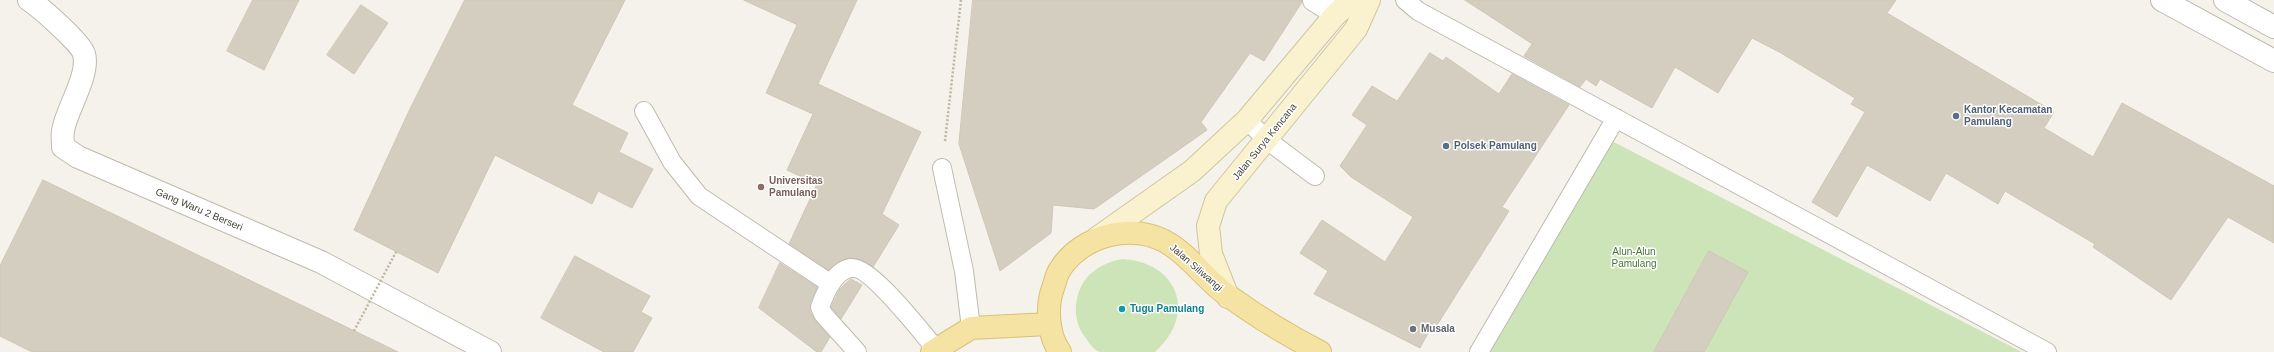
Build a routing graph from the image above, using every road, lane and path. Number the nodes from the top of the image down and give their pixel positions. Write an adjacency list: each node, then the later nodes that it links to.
1 (961, 0): 16 (path)
2 (1314, 0): 9 (street)
3 (1353, 0): 9 (main road)
4 (1369, 0): 15 (main road, Jalan Surya Kencana)
5 (1405, 0): 13 (lane)
6 (2162, 0): 11 (street)
7 (2225, 0): 10 (street)
8 (37, 2): 26 (street, Gang Waru 2 Berseri)
9 (1336, 14): 14 (main road)
10 (2274, 27)
11 (2274, 61)
12 (644, 111): 20 (lane)
13 (1616, 118): 30 (lane); 31 (lane)
14 (1247, 120): 15 (lane); 18 (main road)
15 (1267, 140): 17 (lane); 21 (main road, Jalan Surya Kencana)
16 (942, 168): 23 (lane)
17 (1315, 176)
18 (1097, 238): 21 (main road, Jalan Siliwangi); 22 (main road, Jalan Siliwangi)
19 (396, 252): 24 (path, bridge)
20 (831, 284): 25 (lane); 27 (lane)
21 (1228, 296): 29 (main road, Jalan Siliwangi)
22 (1049, 324): 23 (main road); 28 (main road, Jalan Siliwangi)
23 (971, 328): 25 (main road)
24 (354, 331)
25 (934, 351)
26 (490, 352)
27 (857, 352)
28 (1060, 352)
29 (1320, 352)
30 (1479, 352)
31 (2047, 352)

